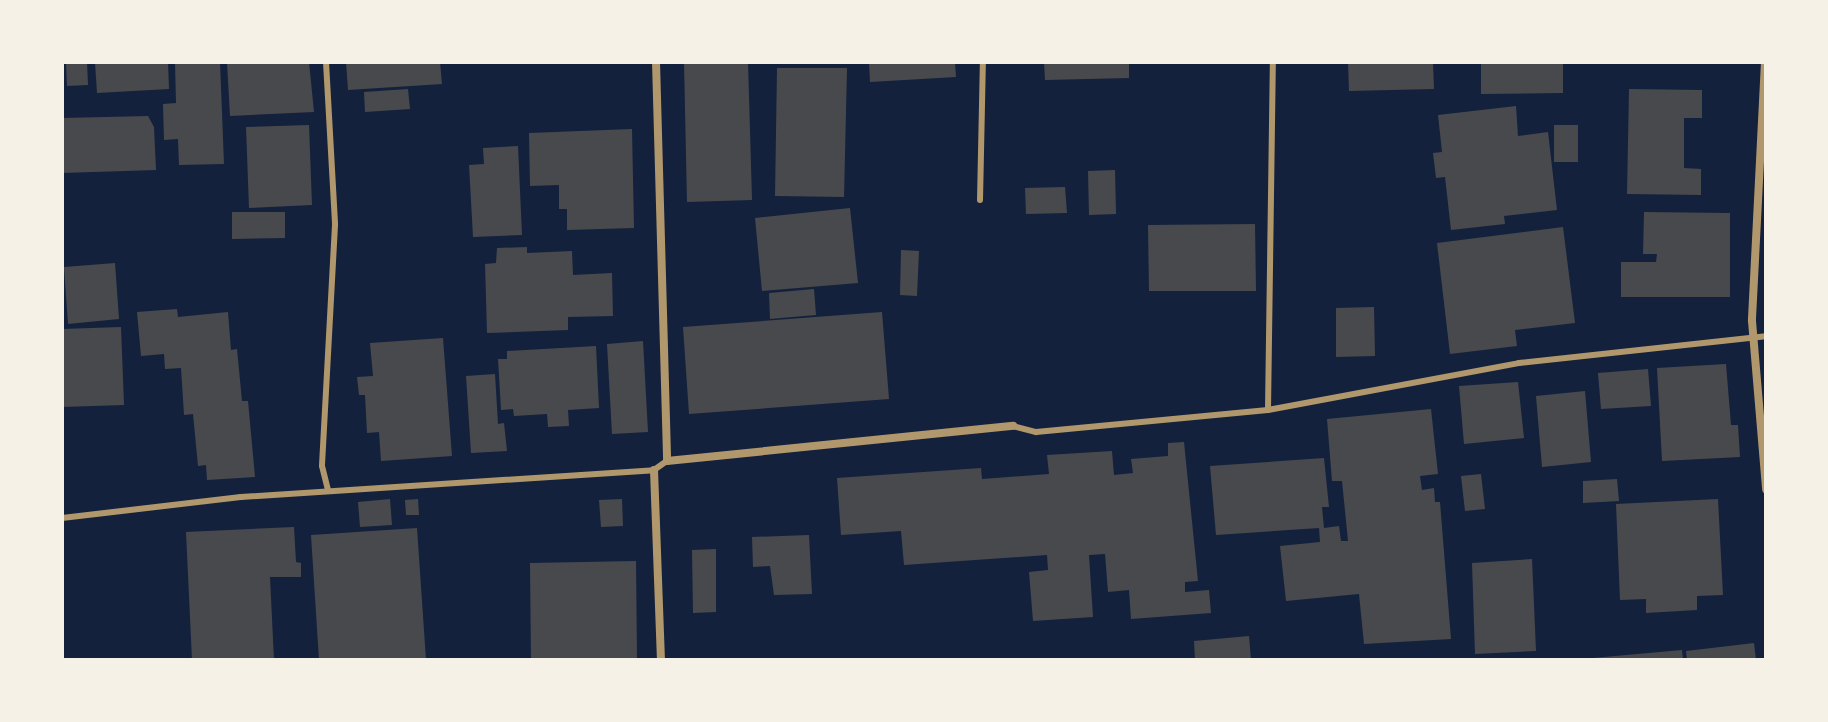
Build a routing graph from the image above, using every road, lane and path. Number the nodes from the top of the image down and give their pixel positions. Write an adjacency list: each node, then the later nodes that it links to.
1 (326, 62): 14 (lane)
2 (656, 62): 11 (street)
3 (983, 62): 6 (lane)
4 (1273, 62): 9 (lane)
5 (1765, 62): 8 (street)
6 (980, 200)
7 (1766, 336): 8 (lane)
8 (1754, 337): 9 (lane); 13 (street)
9 (1268, 410): 10 (lane)
10 (1013, 426): 11 (street)
11 (667, 461): 12 (lane)
12 (654, 470): 14 (lane); 16 (street)
13 (1766, 489)
14 (328, 490): 15 (lane)
15 (62, 518)
16 (661, 660)

